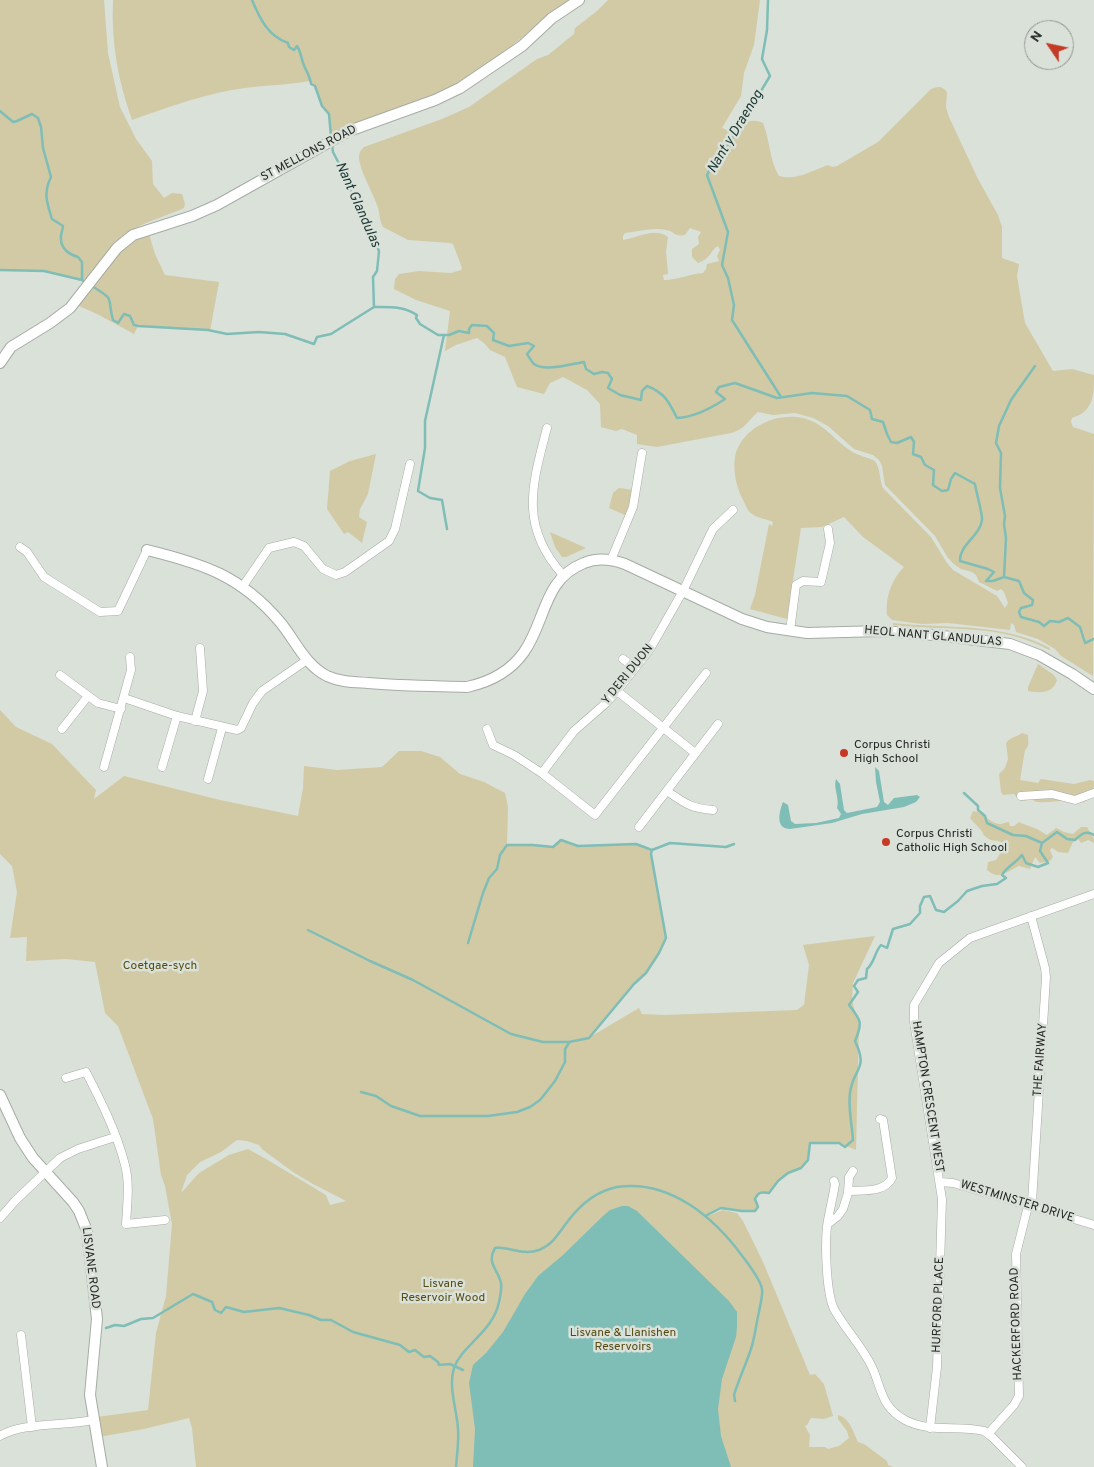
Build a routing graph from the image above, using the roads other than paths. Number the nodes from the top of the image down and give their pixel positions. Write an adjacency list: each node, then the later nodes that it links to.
1 (579, 0): 2 (main road, ST MELLONS ROAD)
2 (0, 363)
3 (547, 428): 11 (street)
4 (642, 454): 10 (street)
5 (410, 464): 12 (street)
6 (733, 510): 13 (street)
7 (828, 530): 14 (street)
8 (20, 547): 9 (street)
9 (147, 550): 12 (main road)
10 (611, 560): 11 (main road); 13 (main road, HEOL NANT GLANDULAS)
11 (564, 575): 17 (main road)
12 (243, 586): 17 (main road)
13 (683, 591): 14 (main road, HEOL NANT GLANDULAS); 19 (street, Y DERI DUON)
14 (790, 631): 22 (main road, HEOL NANT GLANDULAS)
15 (200, 648): 28 (street)
16 (130, 657): 25 (street)
17 (307, 660): 30 (street)
18 (623, 660): 19 (street)
19 (635, 668): 23 (street, Y DERI DUON)
20 (706, 673): 33 (street)
21 (60, 675): 24 (street)
22 (1094, 689)
23 (617, 692): 33 (street); 37 (street, Y DERI DUON)
24 (88, 696): 26 (street); 31 (street)
25 (124, 698): 26 (street); 27 (street)
26 (121, 709): 36 (street)
27 (177, 716): 28 (street); 35 (street)
28 (195, 721): 30 (street)
29 (718, 724): 34 (street)
30 (222, 728): 38 (street)
31 (62, 729)
32 (487, 729): 37 (street)
33 (664, 729): 34 (street); 37 (street)
34 (695, 753): 39 (street)
35 (162, 766)
36 (104, 767)
37 (542, 773)
38 (208, 779)
39 (667, 790): 42 (street); 43 (street)
40 (1094, 793): 41 (street)
41 (1020, 796)
42 (713, 810)
43 (639, 827)
44 (1094, 894): 45 (street, HAMPTON CRESCENT WEST)
45 (1030, 916): 53 (street, HAMPTON CRESCENT WEST); 55 (street, THE FAIRWAY)
46 (66, 1078): 49 (street)
47 (0, 1095): 51 (main road, LISVANE ROAD)
48 (880, 1119): 54 (street)
49 (115, 1138): 51 (street); 57 (street)
50 (853, 1171): 54 (street)
51 (46, 1172): 56 (street); 61 (main road, LISVANE ROAD)
52 (834, 1181): 59 (street)
53 (940, 1182): 55 (street, WESTMINSTER DRIVE); 63 (street, HURFORD PLACE)
54 (848, 1191): 59 (street)
55 (1030, 1206): 58 (street, WESTMINSTER DRIVE); 64 (street, HACKERFORD ROAD)
56 (0, 1218)
57 (164, 1220)
58 (1094, 1225)
59 (828, 1226): 63 (street)
60 (21, 1335): 62 (street)
61 (93, 1420): 62 (street); 66 (main road, LISVANE ROAD)
62 (32, 1427): 65 (street)
63 (930, 1428): 64 (street)
64 (988, 1434): 67 (street)
65 (0, 1436)
66 (102, 1467)
67 (1022, 1467)

